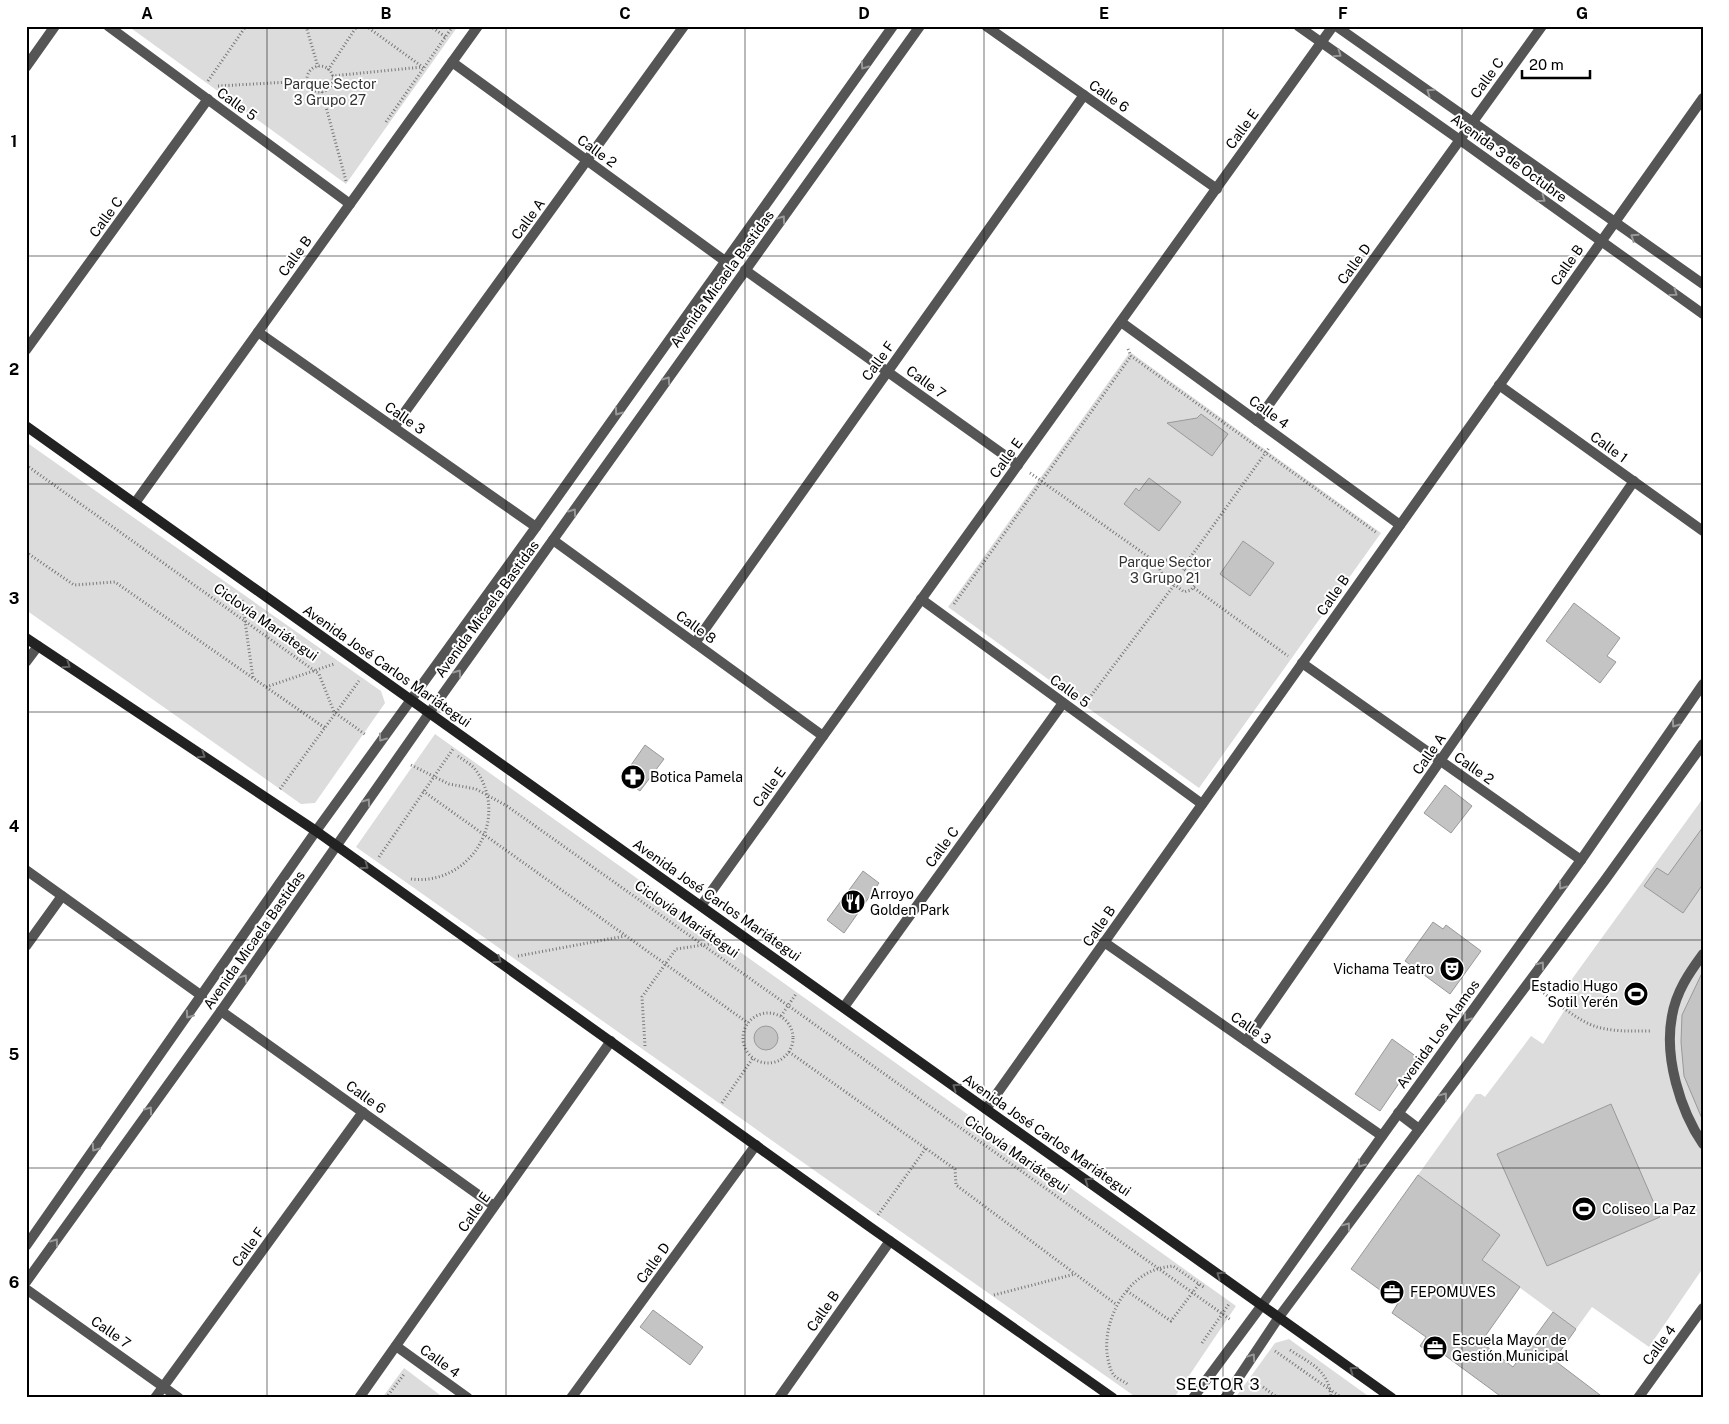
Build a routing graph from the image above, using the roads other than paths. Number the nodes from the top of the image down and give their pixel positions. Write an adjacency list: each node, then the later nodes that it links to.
1 (55, 26): 13 (street)
2 (108, 26): 15 (street, Calle 5)
3 (478, 26): 12 (street, Calle B)
4 (684, 26): 19 (street, Calle A)
5 (893, 26): 24 (street, Avenida Micaela Bastidas, one-way to 24)
6 (920, 26): 25 (street, Avenida Micaela Bastidas, one-way to 6)
7 (986, 26): 14 (street, Calle 6)
8 (1298, 26): 11 (street, Avenida 3 de Octubre)
9 (1335, 26): 11 (street, Calle E); 17 (street, Avenida 3 de Octubre, one-way to 9)
10 (1542, 26): 17 (street, Calle C)
11 (1322, 43): 18 (street, Avenida 3 de Octubre, one-way to 18); 20 (street, Calle E)
12 (452, 62): 19 (street, Calle 2); 21 (street, Calle B)
13 (26, 67)
14 (1084, 95): 20 (street, Calle 6); 31 (street, Calle F)
15 (204, 96): 21 (street, Calle 5); 30 (street, Calle C)
16 (1703, 98): 22 (street, Calle B)
17 (1472, 122): 18 (street, Calle D); 22 (street, Avenida 3 de Octubre)
18 (1460, 140): 23 (street, Avenida 3 de Octubre, one-way to 23); 33 (street, Calle D)
19 (587, 160): 24 (street, Calle 2); 35 (street, Calle A)
20 (1216, 189): 28 (street, Calle E)
21 (350, 204): 29 (street, Calle B)
22 (1614, 223): 23 (street, Calle B); 26 (street, Avenida 3 de Octubre, one-way to 22)
23 (1601, 241): 27 (street, Avenida 3 de Octubre, one-way to 27); 32 (street, Calle B)
24 (725, 261): 40 (street, Avenida Micaela Bastidas, one-way to 40)
25 (745, 270): 31 (street, Calle 7); 42 (street, Avenida Micaela Bastidas, one-way to 25)
26 (1703, 284)
27 (1703, 314)
28 (1121, 322): 33 (street, Calle 4); 36 (street, Calle E)
29 (258, 332): 35 (street, Calle 3); 38 (street, Calle B)
30 (26, 350)
31 (888, 372): 36 (street, Calle 7); 45 (street, Calle F)
32 (1499, 385): 37 (street, Calle 1); 39 (street, Calle B)
33 (1257, 421): 39 (street, Calle 4)
34 (26, 426): 38 (main road, Avenida José Carlos Mariátegui)
35 (394, 428): 40 (street, Calle 3)
36 (1018, 465): 43 (street, Calle E)
37 (1634, 482): 41 (street, Calle 1); 55 (street, Calle A)
38 (135, 503): 50 (main road, Avenida José Carlos Mariátegui)
39 (1400, 525): 48 (street, Calle B)
40 (536, 527): 50 (street, Avenida Micaela Bastidas)
41 (1703, 531)
42 (554, 540): 45 (street, Calle 8); 52 (street, Avenida Micaela Bastidas, one-way to 42)
43 (921, 599): 51 (street, Calle 5); 53 (street, Calle E)
44 (26, 638): 46 (main road)
45 (695, 643): 53 (street, Calle 8)
46 (38, 646): 47 (street); 57 (main road, one-way to 57)
47 (26, 662)
48 (1301, 664): 55 (street, Calle 2); 56 (street, Calle B)
49 (1703, 684): 59 (street, Avenida Los Alamos, one-way to 59)
50 (410, 699): 52 (main road, Avenida José Carlos Mariátegui); 57 (street, Avenida Micaela Bastidas, one-way to 57)
51 (1063, 703): 56 (street, Calle 5); 67 (street, Calle C)
52 (430, 712): 58 (street, Avenida Micaela Bastidas, one-way to 52); 62 (main road, Avenida José Carlos Mariátegui)
53 (823, 736): 62 (street, Calle E)
54 (1703, 744): 74 (street, one-way to 54)
55 (1440, 761): 59 (street, Calle 2); 70 (street, Calle A)
56 (1202, 804): 63 (street, Calle B)
57 (316, 831): 58 (main road); 66 (street, Avenida Micaela Bastidas)
58 (337, 846): 68 (street, Avenida Micaela Bastidas, one-way to 58); 69 (main road, one-way to 69)
59 (1581, 860): 73 (street, Avenida Los Alamos, one-way to 73)
60 (26, 870): 61 (street)
61 (62, 896): 64 (street); 66 (street)
62 (701, 906): 67 (main road, Avenida José Carlos Mariátegui)
63 (1104, 942): 70 (street, Calle 3); 71 (street, Calle B)
64 (26, 946)
65 (1703, 954): 76 (street)
66 (202, 996): 80 (street, Avenida Micaela Bastidas, one-way to 80)
67 (844, 1007): 71 (main road, Avenida José Carlos Mariátegui, one-way to 67)
68 (221, 1011): 72 (street, Calle 6); 81 (street, Avenida Micaela Bastidas, one-way to 68)
69 (611, 1041): 77 (main road); 78 (street, Calle E)
70 (1246, 1041): 75 (street, Calle 3)
71 (986, 1109): 83 (main road, Avenida José Carlos Mariátegui, one-way to 71)
72 (363, 1112): 78 (street, Calle 6); 87 (street, Calle F)
73 (1398, 1113): 74 (street); 75 (street, Avenida Los Alamos)
74 (1419, 1129): 85 (street, one-way to 74)
75 (1382, 1136): 83 (street, Avenida Los Alamos, one-way to 83)
76 (1703, 1144)
77 (756, 1145): 79 (main road); 92 (street, Calle D)
78 (494, 1206): 86 (street, Calle E)
79 (890, 1241): 93 (street, Calle B); 94 (main road)
80 (26, 1246)
81 (26, 1282)
82 (26, 1289): 87 (street, Calle 7)
83 (1262, 1305): 85 (main road, Avenida José Carlos Mariátegui); 95 (street, Avenida Los Alamos)
84 (1703, 1308): 98 (street, Calle 4)
85 (1279, 1317): 96 (street, one-way to 85); 97 (main road, Avenida José Carlos Mariátegui, one-way to 85)
86 (396, 1346): 90 (street, Calle E); 91 (street, Calle 4)
87 (163, 1386): 88 (street, Calle F); 89 (street, Calle 7)
88 (155, 1398)
89 (179, 1398)
90 (359, 1398)
91 (468, 1398)
92 (571, 1398)
93 (779, 1398)
94 (1112, 1398)
95 (1193, 1398)
96 (1225, 1398)
97 (1392, 1398)
98 (1638, 1398)

